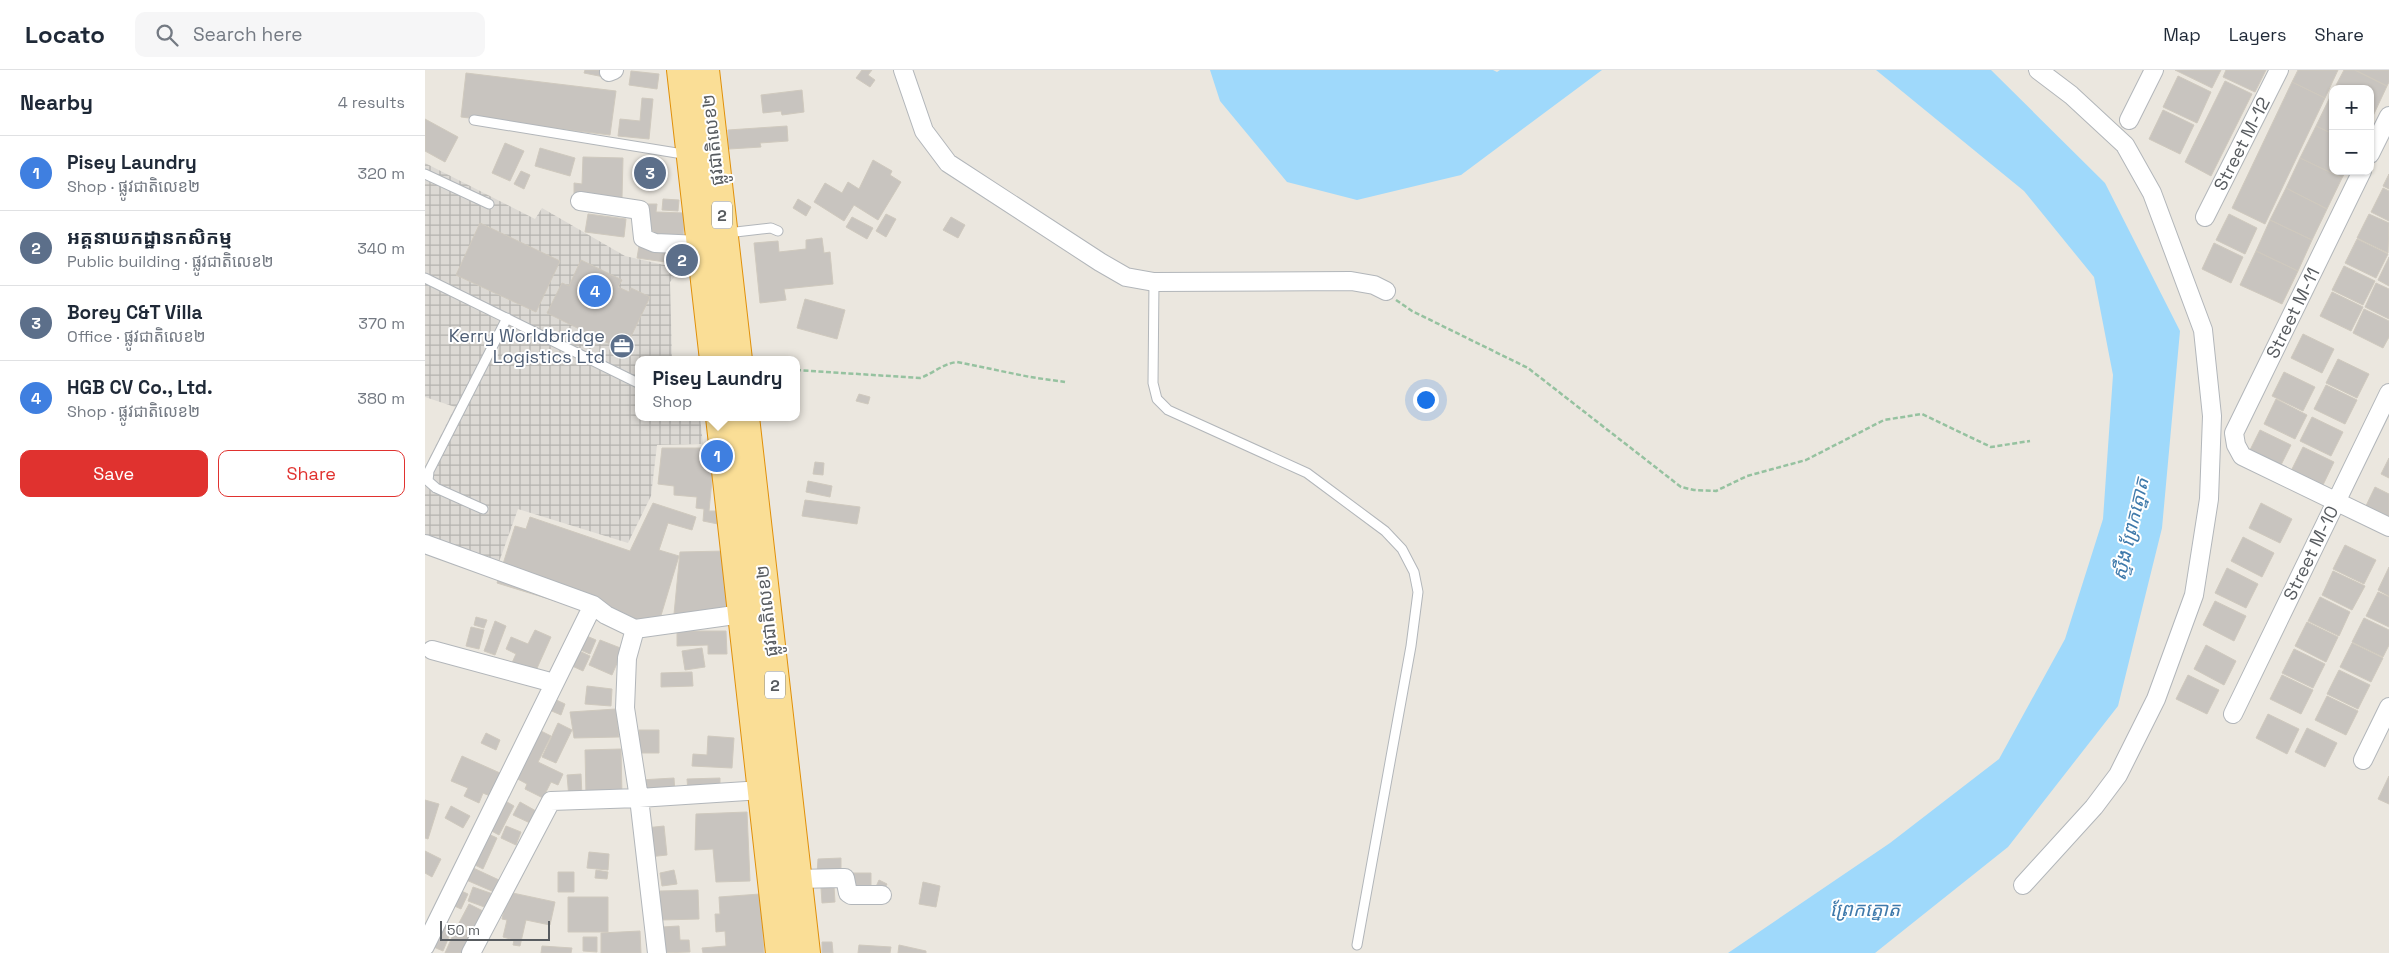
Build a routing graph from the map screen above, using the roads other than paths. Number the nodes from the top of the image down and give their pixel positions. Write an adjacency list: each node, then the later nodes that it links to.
1 (687, 70): 10 (highway, ផ្លូវជាតិលេខ២ / 2); 17 (highway, ផ្លូវជាតិលេខ២ / 2)
2 (903, 70): 19 (street)
3 (2038, 70): 43 (street)
4 (2154, 70): 8 (street)
5 (2279, 70): 15 (street, Street M-12)
6 (2389, 116): 9 (street)
7 (474, 120): 10 (lane)
8 (2129, 120)
9 (2374, 146)
10 (691, 156): 17 (highway, ផ្លូវជាតិលេខ២ / 2)
11 (425, 174): 14 (lane)
12 (2360, 175): 28 (street, Street M-11)
13 (580, 201): 17 (street)
14 (489, 204)
15 (2205, 217)
16 (778, 231): 17 (lane)
17 (712, 239): 22 (highway, ផ្លូវជាតិលេខ២ / 2); 23 (highway, ផ្លូវជាតិលេខ២ / 2)
18 (425, 278): 21 (lane)
19 (1154, 282): 20 (street); 45 (lane)
20 (1386, 291)
21 (507, 318): 24 (lane); 29 (lane)
22 (714, 356)
23 (737, 356)
24 (635, 382)
25 (2389, 393): 28 (street, Street M-10)
26 (720, 421): 33 (highway, ផ្លូវជាតិលេខ២ / 2)
27 (745, 421): 42 (highway, ផ្លូវជាតិលេខ២ / 2)
28 (2336, 501): 30 (street); 38 (street, Street M-10)
29 (483, 509)
30 (2389, 527)
31 (425, 544): 32 (street)
32 (593, 605): 34 (street); 36 (street)
33 (742, 614): 34 (street); 40 (highway, ផ្លូវជាតិលេខ២ / 2)
34 (635, 629): 41 (street)
35 (432, 650): 36 (street)
36 (554, 683): 46 (street)
37 (2389, 707): 39 (street)
38 (2233, 714)
39 (2363, 760)
40 (762, 790): 41 (street); 51 (highway, ផ្លូវជាតិលេខ២ / 2)
41 (639, 798): 49 (street); 50 (street)
42 (797, 879): 44 (street); 52 (highway, ផ្លូវជាតិលេខ២ / 2)
43 (2023, 885)
44 (882, 896)
45 (1357, 945)
46 (425, 946)
47 (425, 950): 48 (street)
48 (431, 953)
49 (471, 953)
50 (657, 953)
51 (780, 953)
52 (806, 953)

